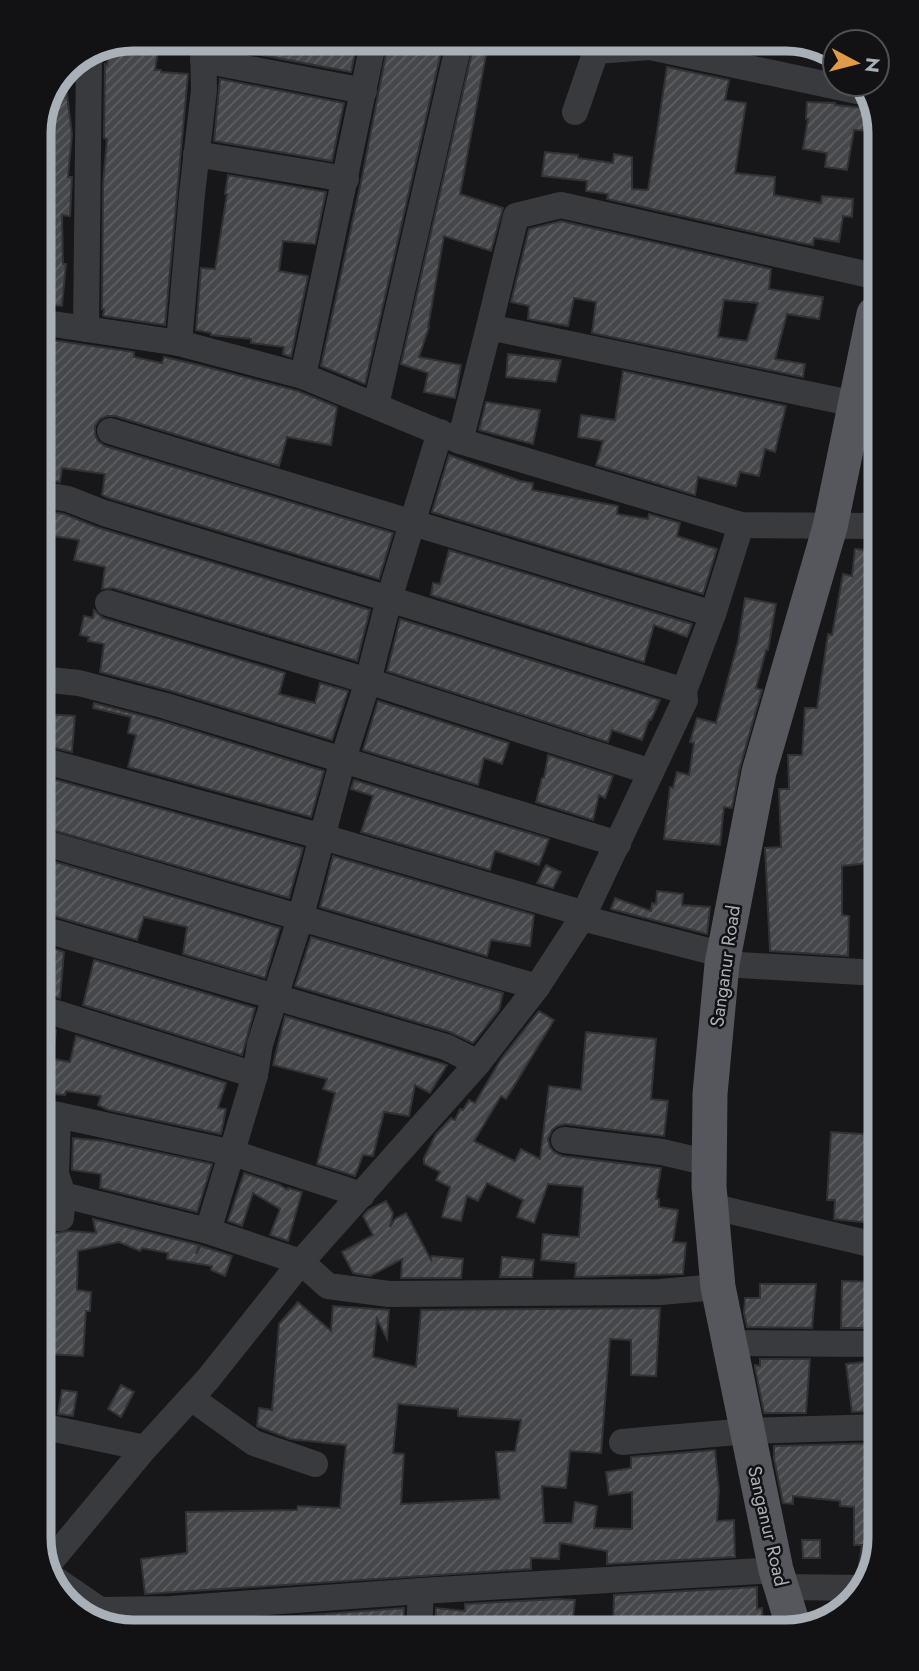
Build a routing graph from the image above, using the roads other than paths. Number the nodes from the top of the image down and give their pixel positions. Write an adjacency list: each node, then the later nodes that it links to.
1 (203, 51): 11 (street)
2 (211, 51): 9 (street)
3 (372, 51): 9 (street)
4 (457, 51): 20 (street)
5 (596, 51): 10 (street)
6 (669, 51): 8 (street)
7 (89, 64): 16 (street)
8 (821, 83)
9 (365, 91): 12 (street)
10 (575, 112)
11 (197, 154): 12 (street); 17 (street)
12 (346, 179): 19 (street)
13 (868, 275): 15 (street)
14 (51, 324): 16 (street)
15 (489, 327): 21 (street); 23 (street)
16 (86, 329): 17 (street)
17 (179, 343): 19 (street)
18 (868, 375): 21 (main road, Sanganur Road)
19 (303, 376): 20 (street)
20 (376, 405): 23 (street)
21 (865, 405): 28 (main road, Sanganur Road)
22 (110, 431): 25 (street)
23 (450, 437): 25 (street); 26 (street)
24 (51, 496): 29 (street)
25 (413, 521): 29 (street); 31 (street)
26 (741, 525): 28 (street); 31 (street)
27 (868, 526): 28 (street)
28 (830, 527): 44 (main road, Sanganur Road)
29 (389, 598): 33 (street); 34 (street)
30 (108, 603): 33 (street)
31 (713, 614): 34 (street)
32 (51, 680): 35 (street)
33 (368, 681): 35 (street); 37 (street)
34 (684, 691): 37 (street)
35 (343, 759): 38 (street); 39 (street)
36 (51, 762): 38 (street)
37 (651, 772): 39 (street)
38 (323, 837): 41 (street); 42 (street)
39 (618, 844): 41 (street)
40 (51, 845): 42 (street)
41 (583, 916): 44 (street); 46 (street)
42 (300, 919): 46 (street); 47 (street)
43 (51, 931): 47 (street)
44 (723, 959): 45 (street); 54 (main road, Sanganur Road)
45 (868, 972)
46 (537, 987): 49 (street)
47 (274, 998): 49 (street); 50 (street)
48 (51, 1011): 50 (street)
49 (478, 1063): 56 (street)
50 (255, 1075): 53 (street)
51 (51, 1114): 53 (street); 55 (street)
52 (565, 1140): 54 (street)
53 (233, 1153): 56 (street); 59 (street)
54 (709, 1163): 57 (main road, Sanganur Road)
55 (63, 1195): 58 (street); 59 (street)
56 (362, 1195): 61 (street)
57 (710, 1206): 60 (street); 62 (main road, Sanganur Road)
58 (51, 1219)
59 (208, 1231): 61 (street)
60 (868, 1243)
61 (301, 1262): 62 (street); 65 (street)
62 (718, 1287): 63 (main road, Sanganur Road)
63 (729, 1343): 64 (street); 68 (main road, Sanganur Road)
64 (868, 1344)
65 (191, 1398): 70 (street); 71 (street)
66 (868, 1427): 68 (street)
67 (51, 1428): 70 (street)
68 (748, 1431): 69 (street); 73 (main road, Sanganur Road)
69 (622, 1442)
70 (145, 1448): 72 (street)
71 (315, 1464)
72 (53, 1558)
73 (779, 1579): 74 (street); 76 (street); 79 (main road, Sanganur Road)
74 (852, 1587)
75 (68, 1588): 77 (street)
76 (421, 1591): 77 (street); 78 (street)
77 (226, 1618)
78 (419, 1620)
79 (791, 1620)

